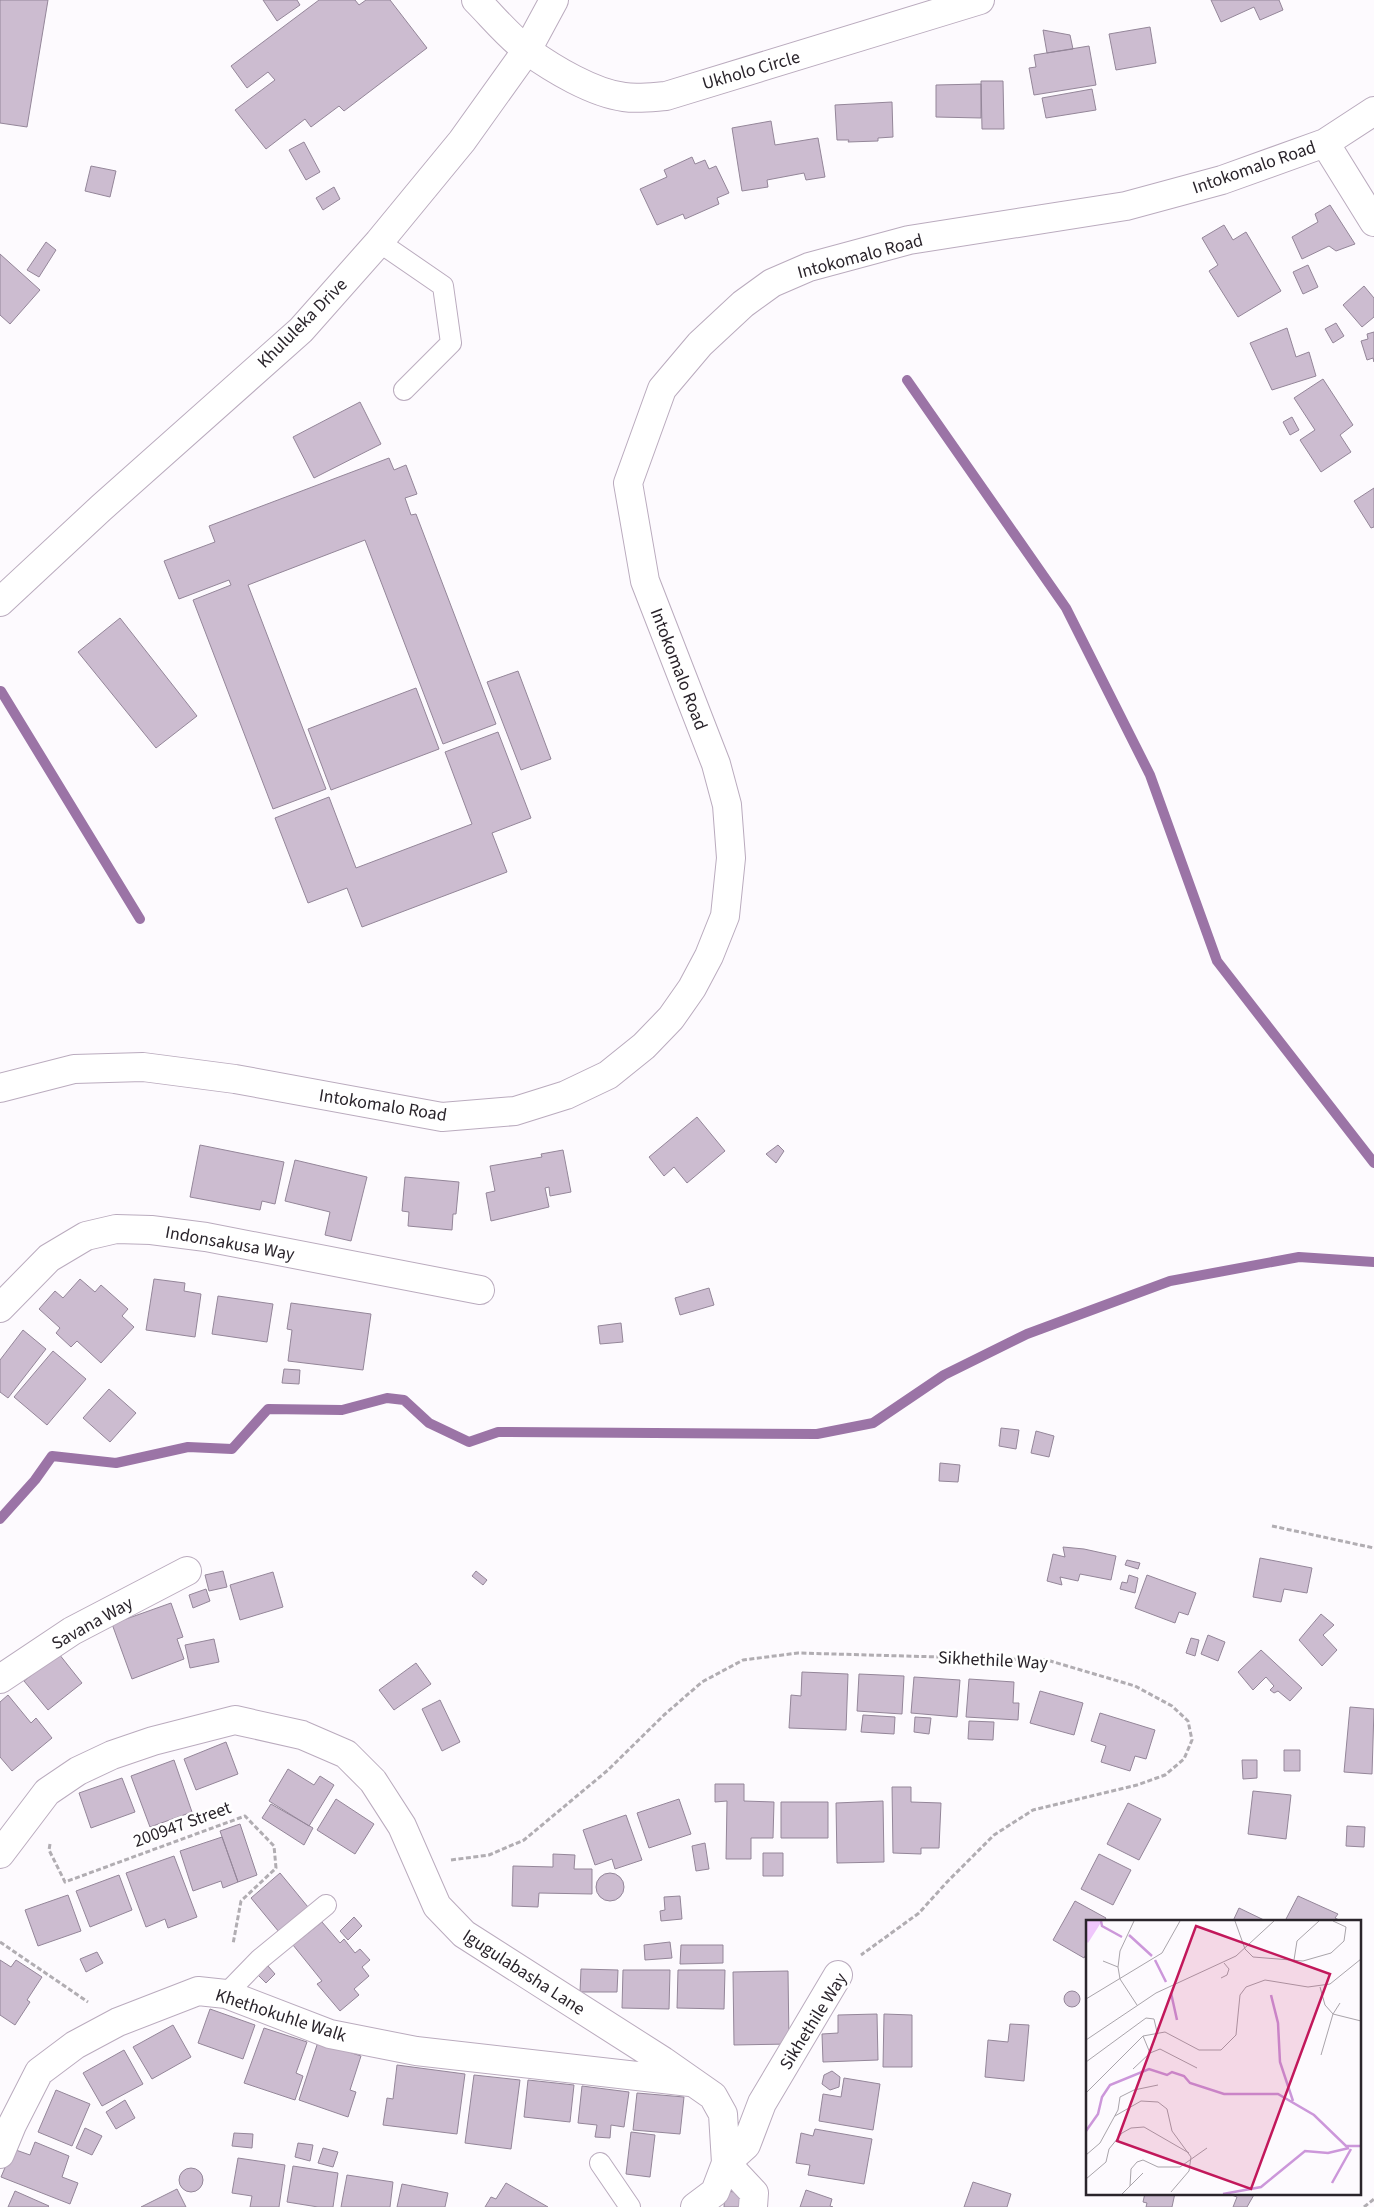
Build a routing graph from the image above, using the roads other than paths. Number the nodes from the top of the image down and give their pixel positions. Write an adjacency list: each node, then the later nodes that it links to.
1 (476, 0): 4 (street, Ukholo Circle)
2 (554, 0): 4 (street, Khululeka Drive)
3 (980, 0): 4 (street, Ukholo Circle)
4 (527, 50): 8 (street, Khululeka Drive)
5 (1374, 111): 6 (street, Intokomalo Road)
6 (1325, 143): 7 (street); 11 (street, Intokomalo Road)
7 (1374, 222)
8 (379, 242): 9 (lane); 10 (street, Khululeka Drive)
9 (404, 390)
10 (0, 602)
11 (0, 1088)
12 (480, 1290): 13 (street, Indonsakusa Way)
13 (1, 1305)
14 (187, 1571): 15 (street, Savana Way)
15 (0, 1679)
16 (0, 1854): 20 (street, Igugulabasha Lane)
17 (326, 1905): 19 (lane)
18 (838, 1975): 23 (street, Sikhethile Way)
19 (226, 1994): 20 (street, Khethokuhle Walk); 21 (street, Khethokuhle Walk)
20 (691, 2083): 23 (street, Igugulabasha Lane)
21 (0, 2154)
22 (600, 2163): 24 (lane)
23 (726, 2163): 25 (street, Sikhethile Way); 26 (street)
24 (630, 2207)
25 (695, 2207)
26 (753, 2207)

